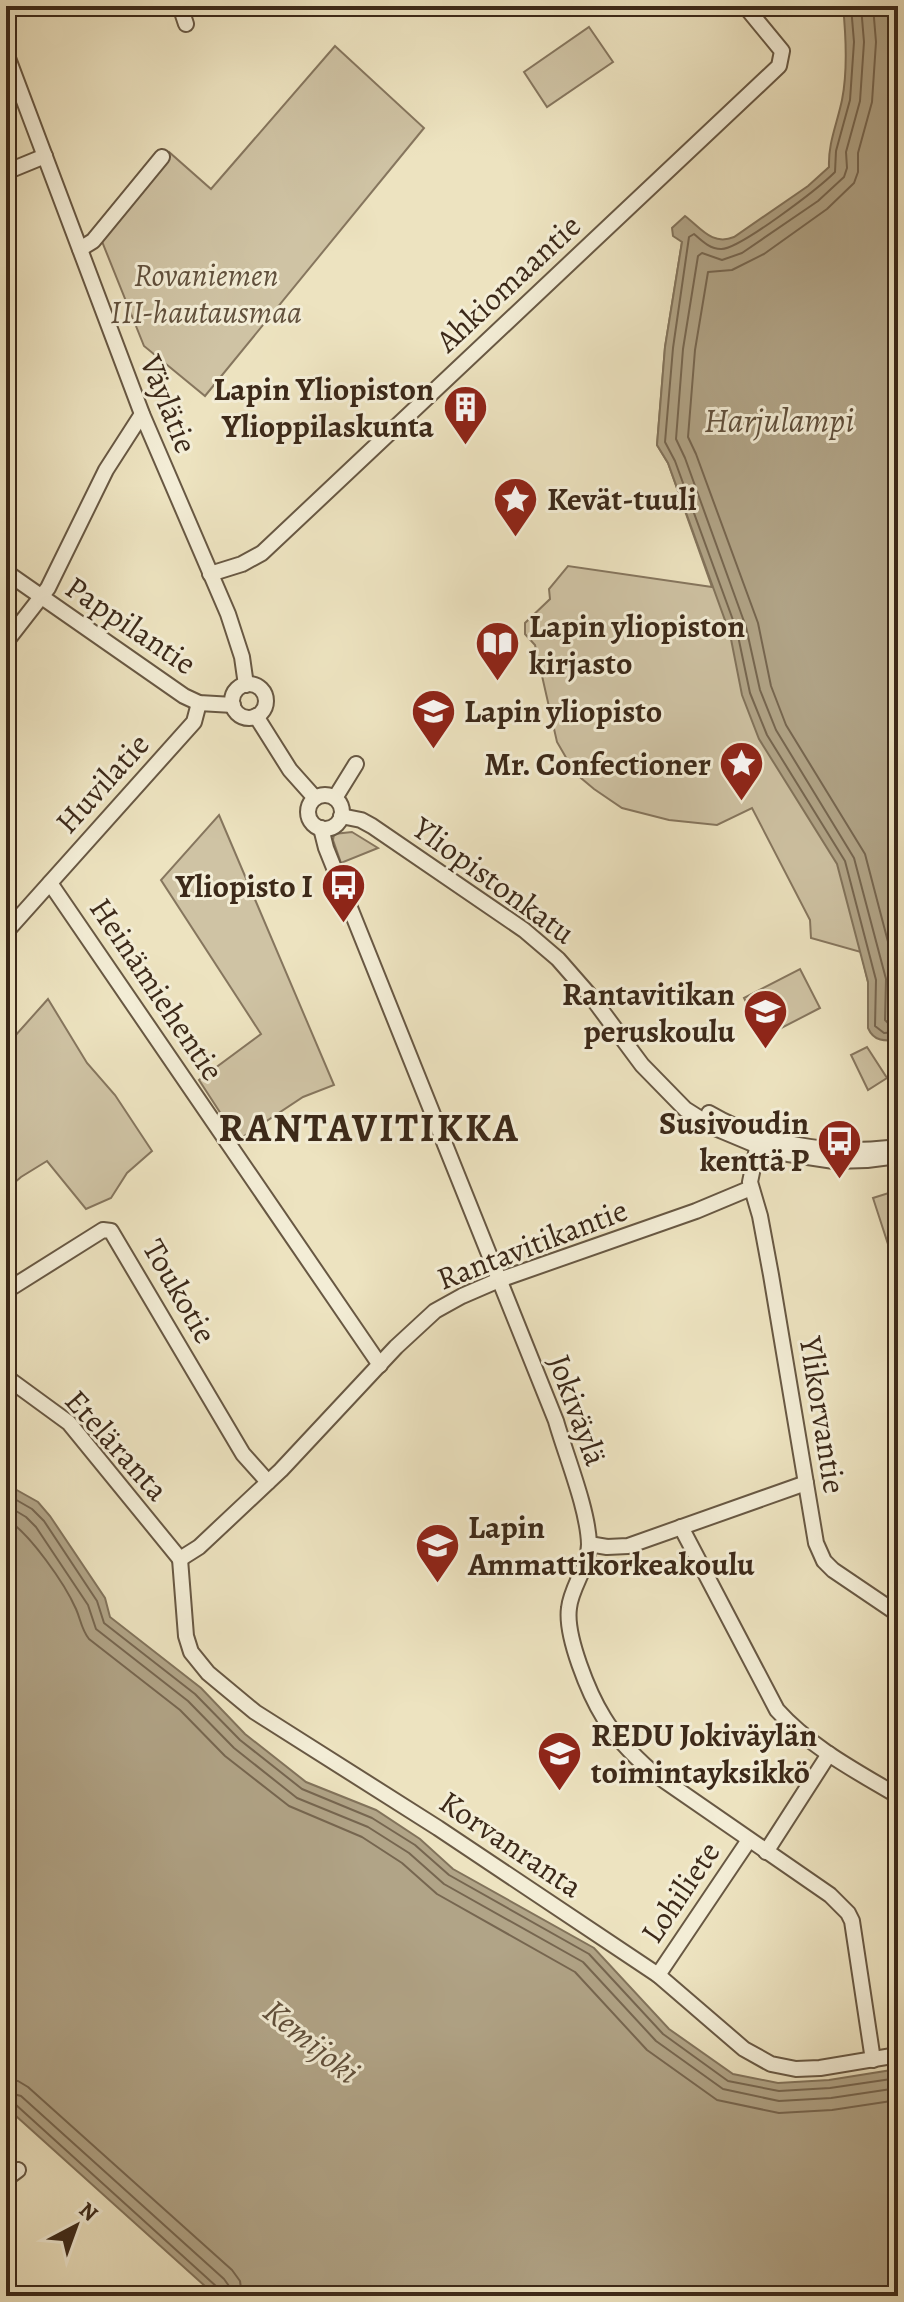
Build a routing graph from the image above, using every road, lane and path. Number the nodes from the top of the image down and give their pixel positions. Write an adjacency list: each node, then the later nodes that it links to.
1 (180, 6): 3 (street)
2 (745, 6): 11 (street, Ahkiomaantie)
3 (186, 24)
4 (6, 53): 5 (street, Väylätie)
5 (45, 156): 7 (street); 8 (street, Väylätie)
6 (162, 157): 8 (street)
7 (6, 172)
8 (80, 249): 9 (street, Väylätie)
9 (142, 414): 11 (street, Väylätie); 12 (street)
10 (6, 572): 12 (street, Pappilantie)
11 (210, 574): 14 (street, Väylätie)
12 (42, 598): 13 (street); 15 (street, Pappilantie)
13 (6, 642)
14 (246, 685): 16 (street); 17 (street)
15 (199, 703): 16 (street, Pappilantie); 23 (street, Huvilatie)
16 (233, 705): 17 (street)
17 (256, 716): 19 (street)
18 (356, 764): 20 (street)
19 (315, 798): 20 (street); 22 (street)
20 (335, 798): 21 (street)
21 (341, 816): 22 (street); 25 (street, Yliopistonkatu)
22 (321, 828): 29 (street, Jokiväylä)
23 (50, 883): 24 (street, Huvilatie); 31 (street, Heinämiehentie)
24 (6, 932)
25 (760, 1141): 26 (street, Yliopistonkatu); 27 (street, Yliopistonkatu); 28 (street)
26 (898, 1147)
27 (898, 1156)
28 (751, 1188): 29 (street, Rantavitikantie); 34 (street, Ylikorvantie)
29 (499, 1280): 31 (street, Rantavitikantie); 36 (street, Jokiväylä)
30 (6, 1291): 33 (street, Toukotie)
31 (380, 1365): 33 (street, Rantavitikantie)
32 (6, 1377): 37 (street, Eteläranta)
33 (268, 1482): 37 (street, Rantavitikantie)
34 (806, 1483): 35 (street); 38 (street, Ylikorvantie)
35 (681, 1527): 36 (street); 39 (street)
36 (589, 1544): 41 (street, Jokiväylä)
37 (180, 1559): 43 (street, Korvanranta)
38 (898, 1614)
39 (829, 1754): 40 (street); 42 (street)
40 (898, 1796)
41 (749, 1840): 42 (street, Jokiväylä); 43 (street, Lohiliete)
42 (766, 1852): 45 (street, Jokiväylä)
43 (658, 1975): 45 (street, Korvanranta)
44 (898, 2055): 45 (street, Korvanranta)
45 (873, 2060)

